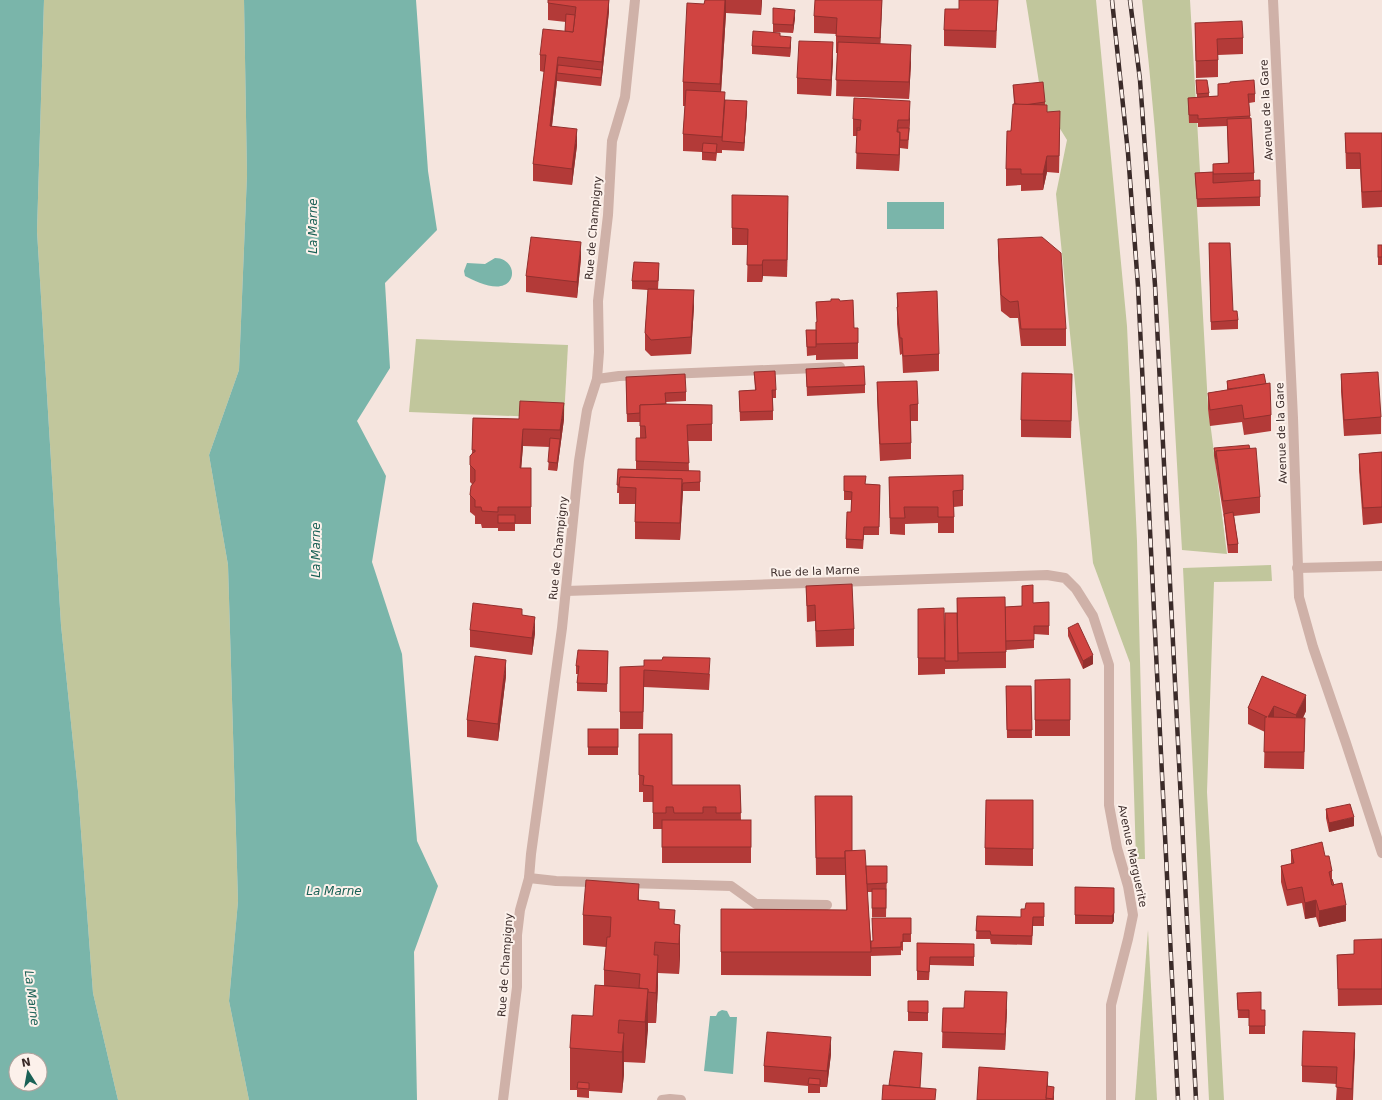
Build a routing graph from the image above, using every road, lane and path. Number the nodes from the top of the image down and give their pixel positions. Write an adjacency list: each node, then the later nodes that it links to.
1 (636, 0): 4 (street, Rue de Champigny)
2 (1273, 0): 6 (street, Avenue de la Gare)
3 (840, 367): 4 (street)
4 (597, 378): 8 (street, Rue de Champigny)
5 (1382, 566): 6 (street)
6 (1297, 568): 9 (street, Avenue de la Gare)
7 (1065, 578): 8 (street, Rue de la Marne); 15 (street, Avenue Marguerite)
8 (566, 591): 10 (street, Rue de Champigny)
9 (1382, 853)
10 (529, 878): 11 (street); 12 (street, Rue de Champigny)
11 (826, 905)
12 (503, 1100)
13 (662, 1100): 14 (street)
14 (680, 1100)
15 (1111, 1100)

